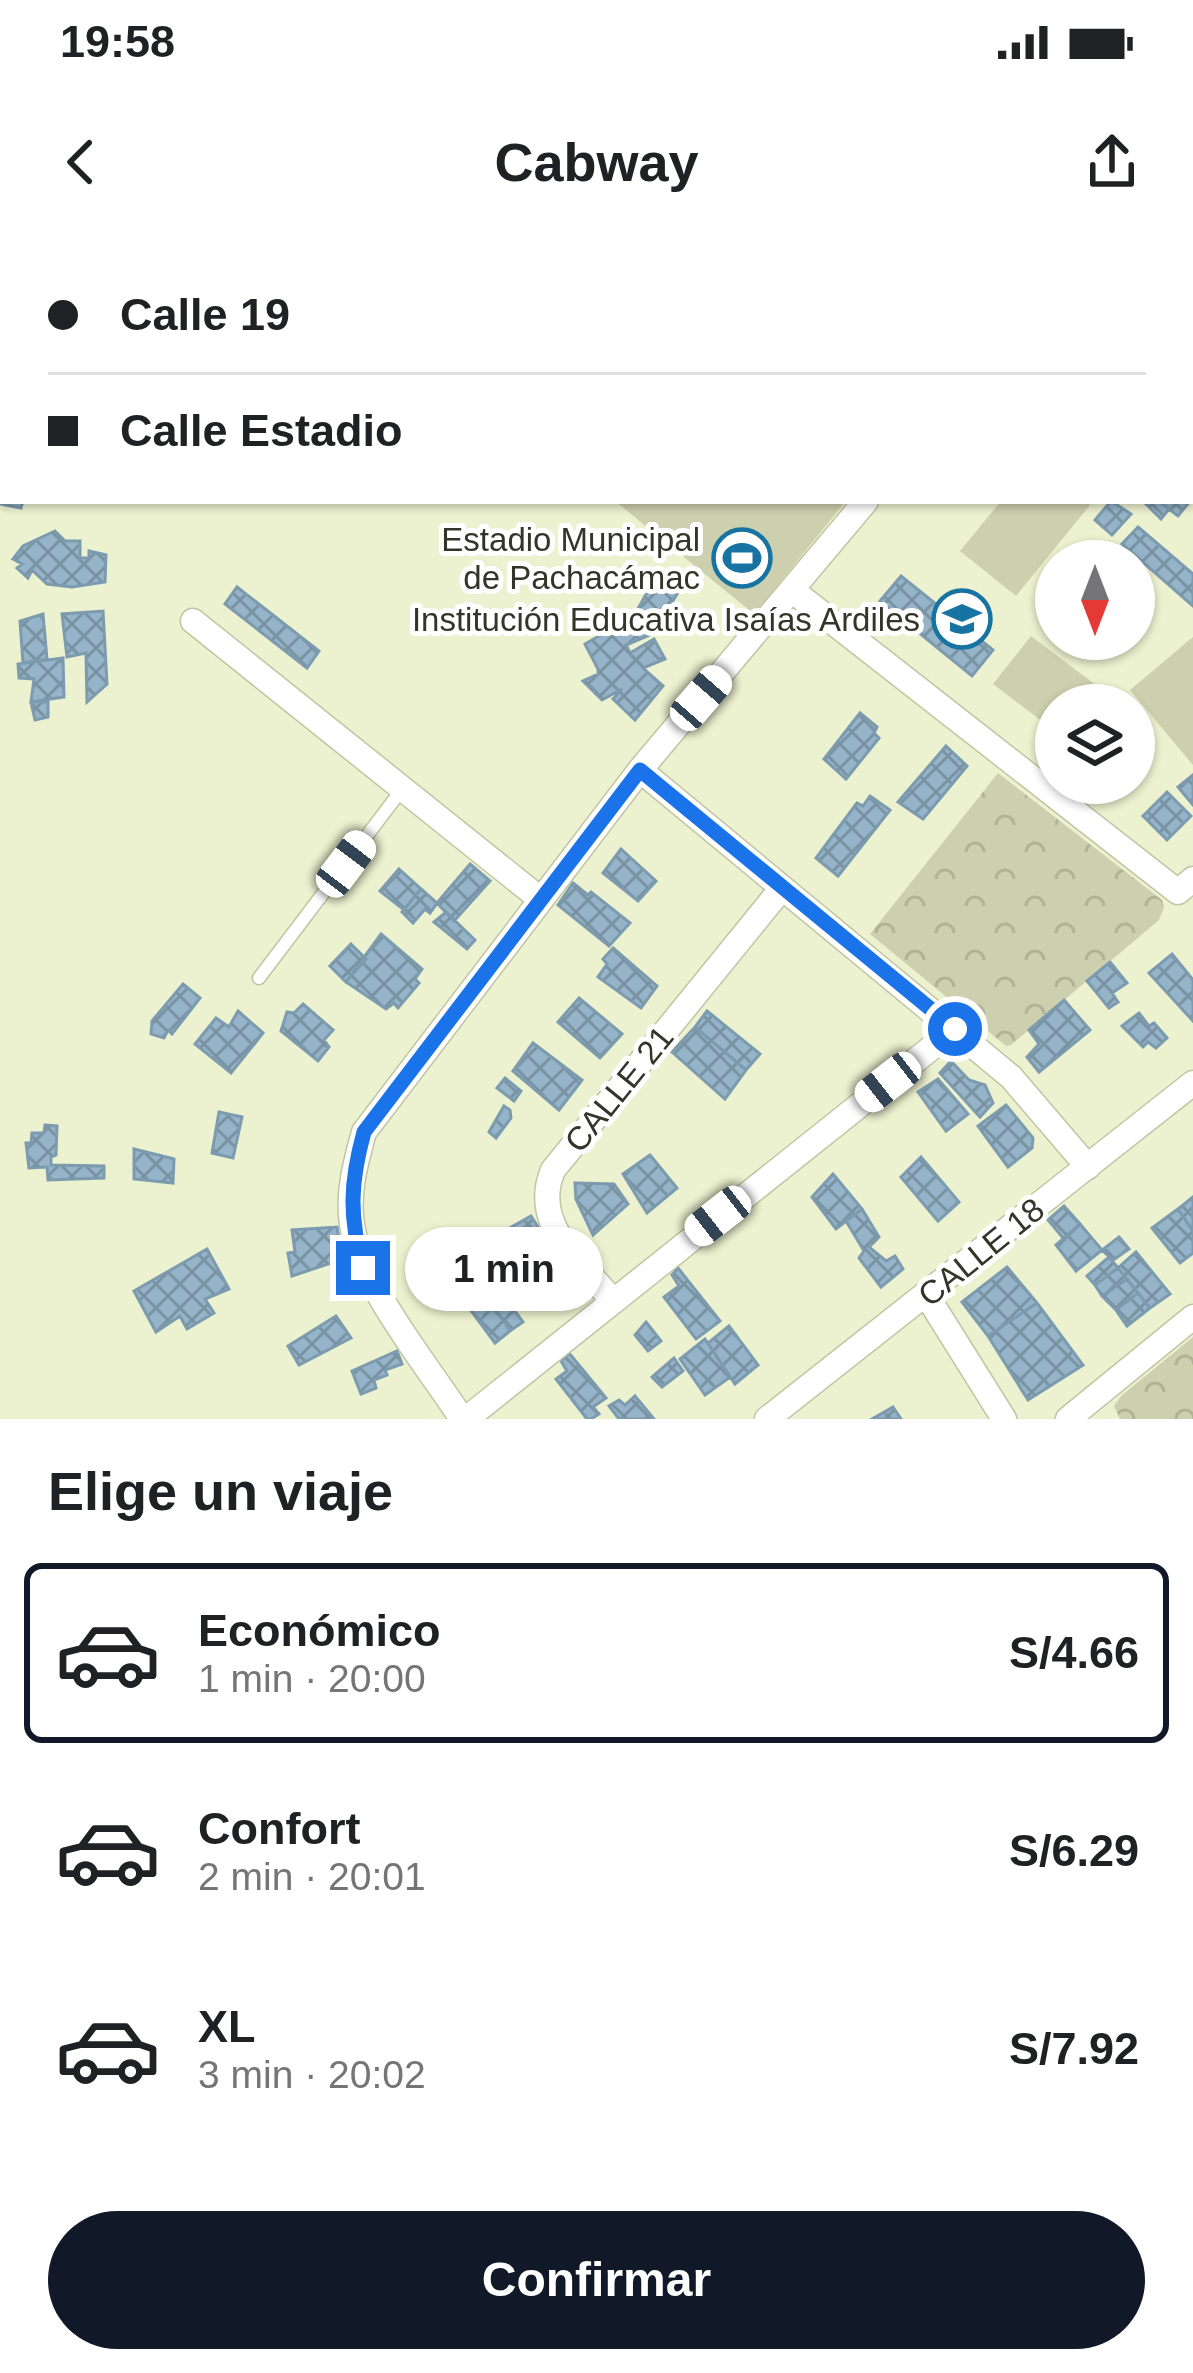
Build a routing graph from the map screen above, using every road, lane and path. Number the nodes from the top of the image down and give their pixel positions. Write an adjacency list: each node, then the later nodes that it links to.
1 (864, 504): 2 (street)
2 (793, 591): 4 (street); 6 (street)
3 (194, 621): 5 (street)
4 (640, 770): 7 (street); 8 (street)
5 (403, 787): 8 (street); 9 (lane)
6 (1186, 885)
7 (782, 888): 10 (street); 14 (street, CALLE 21)
8 (539, 898): 17 (street)
9 (259, 979)
10 (955, 1029): 12 (street); 14 (street)
11 (1193, 1083): 12 (street, CALLE 18)
12 (1088, 1167): 13 (street, CALLE 18)
13 (927, 1296): 16 (street, CALLE 18); 18 (street)
14 (612, 1300): 17 (street)
15 (1193, 1317): 19 (street)
16 (775, 1416)
17 (464, 1419)
18 (1004, 1419)
19 (1068, 1419)

